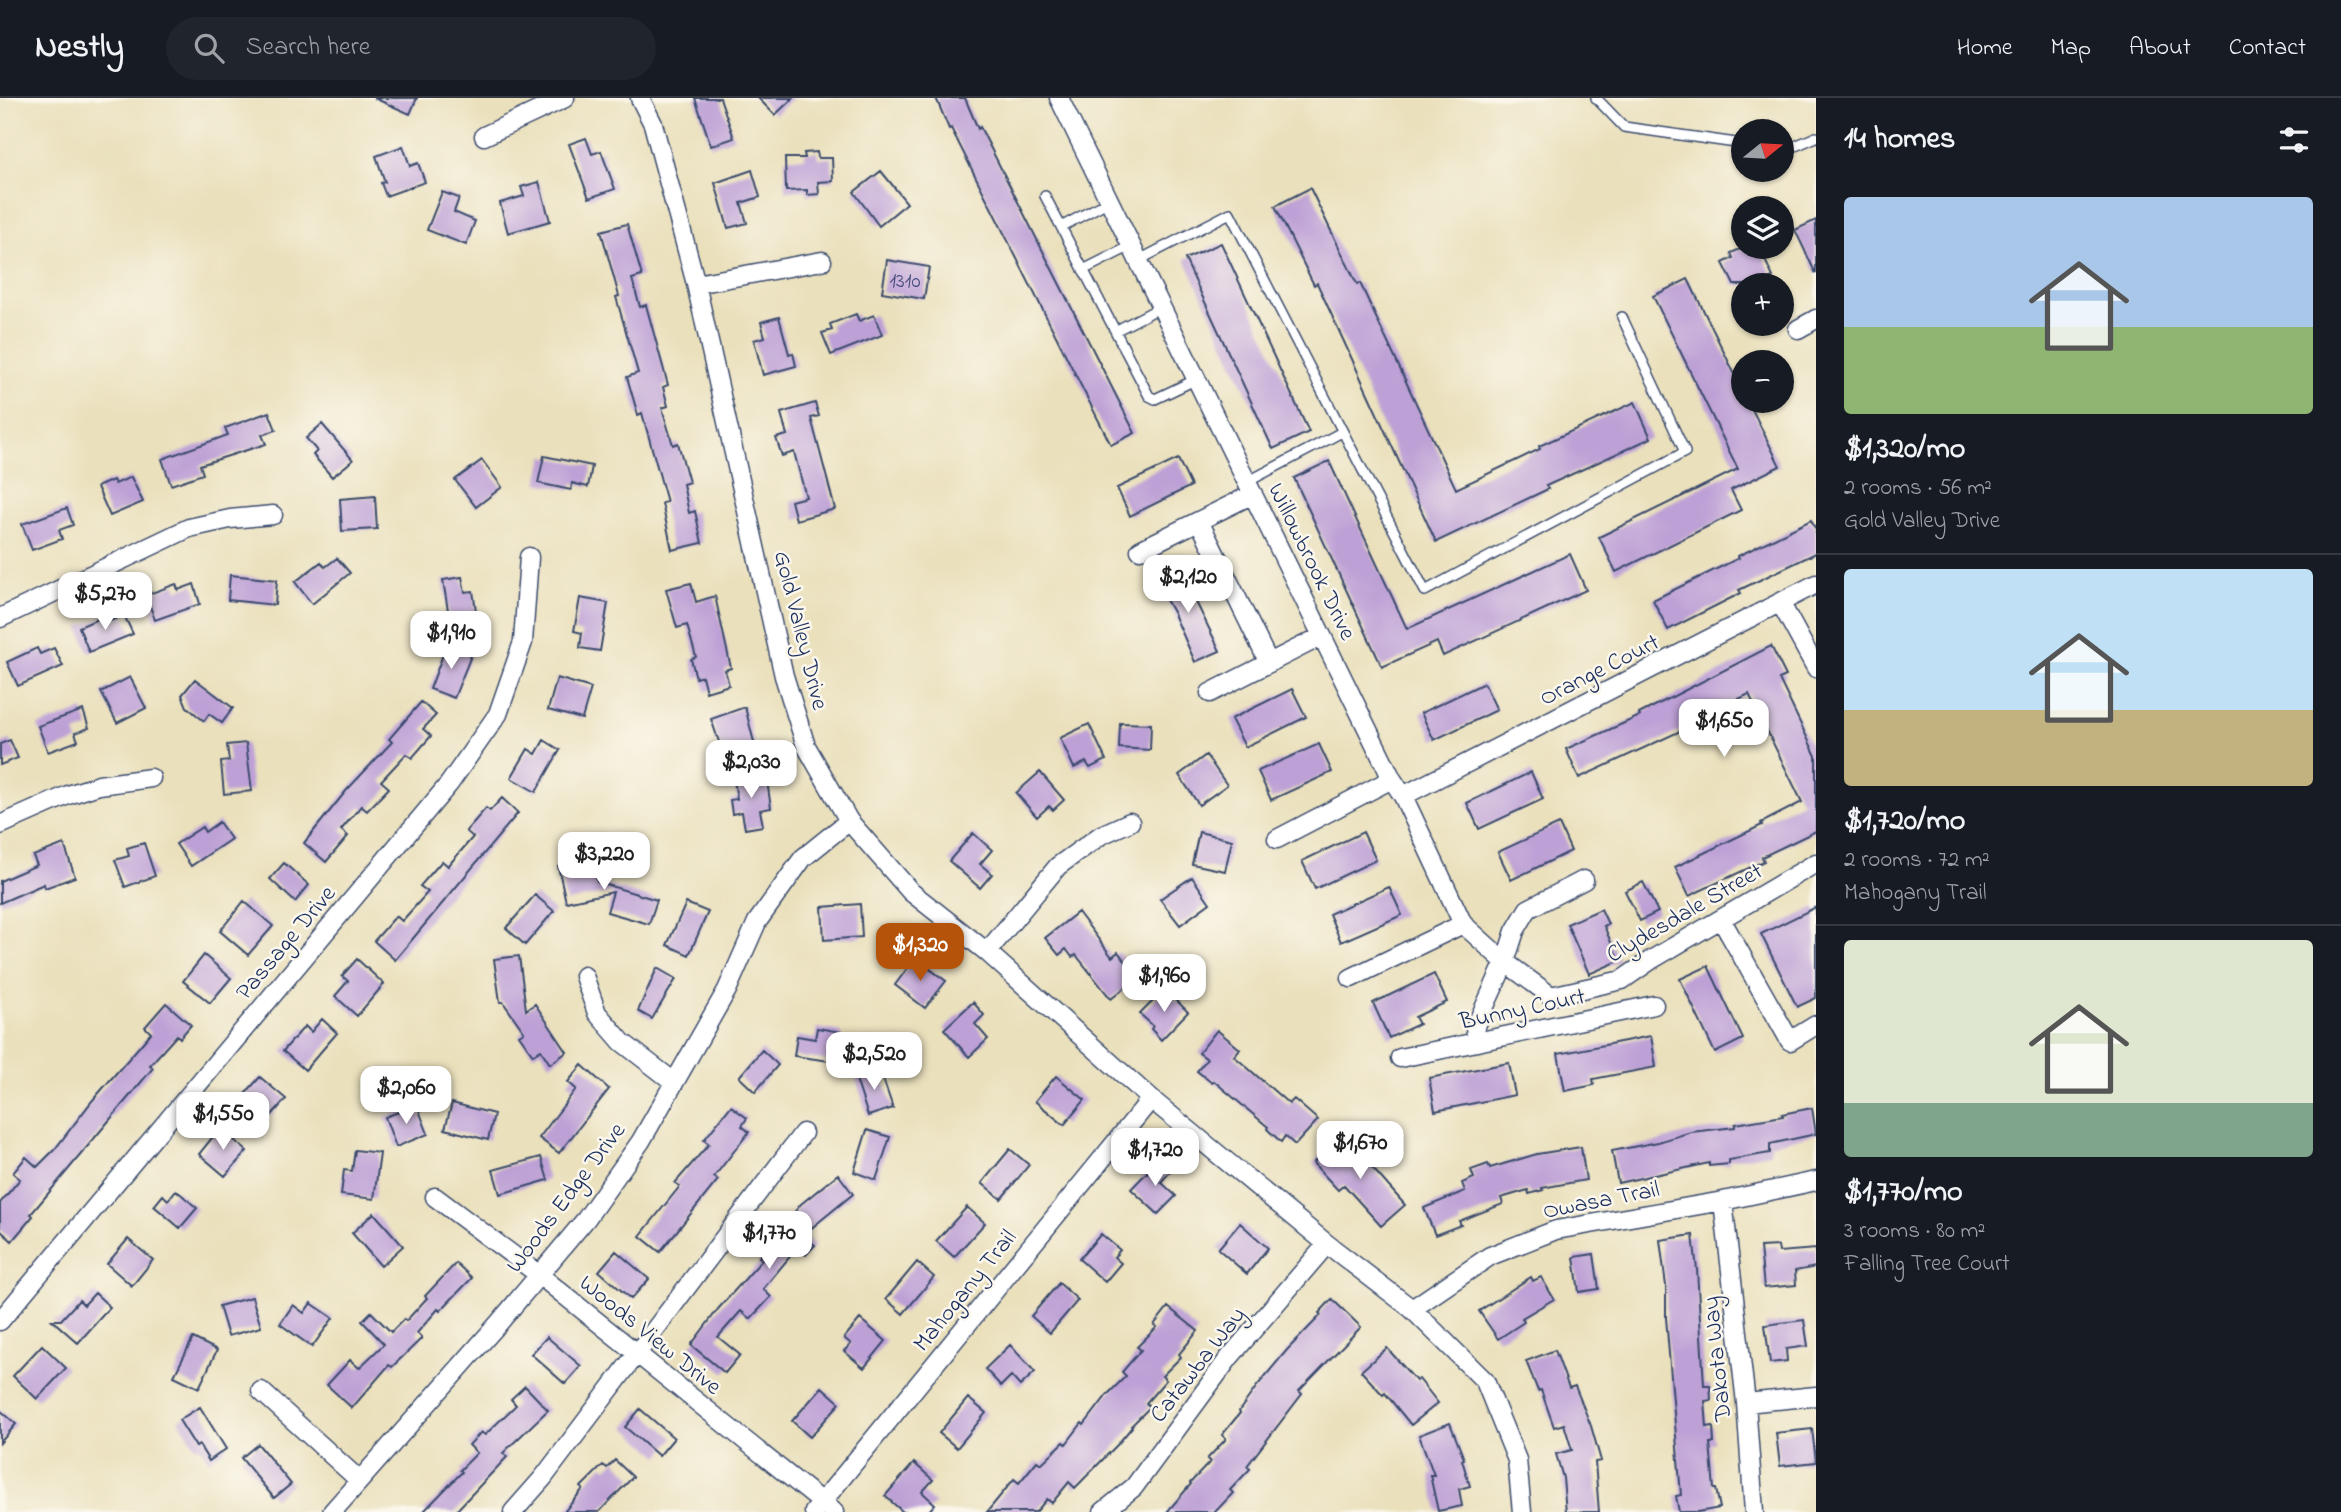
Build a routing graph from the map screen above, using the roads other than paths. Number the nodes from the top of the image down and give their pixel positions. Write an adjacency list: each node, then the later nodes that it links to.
1 (565, 98): 5 (street)
2 (640, 98): 15 (street, Gold Valley Drive)
3 (1059, 98): 10 (street, Willowbrook Drive)
4 (1595, 98): 7 (lane)
5 (484, 136)
6 (1816, 137): 8 (lane)
7 (1731, 142)
8 (1794, 147)
9 (1045, 196): 11 (lane)
10 (1109, 201): 11 (lane); 12 (street, Willowbrook Drive)
11 (1061, 227): 14 (lane)
12 (1135, 253): 14 (lane); 16 (street, Willowbrook Drive); 22 (lane)
13 (822, 261): 15 (street)
14 (1083, 270): 20 (lane)
15 (696, 285): 38 (street, Gold Valley Drive)
16 (1161, 307): 20 (lane); 21 (street, Willowbrook Drive)
17 (1622, 317): 22 (lane)
18 (1816, 319): 19 (street)
19 (1798, 329)
20 (1115, 331): 21 (lane)
21 (1197, 379): 23 (street, Willowbrook Drive)
22 (1342, 432): 23 (lane)
23 (1250, 488): 25 (street); 31 (street, Willowbrook Drive)
24 (273, 515): 30 (street)
25 (1199, 521): 26 (street); 32 (street)
26 (1140, 550)
27 (529, 557): 64 (street, Passage Drive)
28 (1816, 584): 29 (street, Orange Court)
29 (1780, 602): 33 (street); 37 (street, Orange Court)
30 (0, 618)
31 (1322, 636): 32 (street); 36 (street, Willowbrook Drive)
32 (1269, 663): 34 (street)
33 (1816, 668)
34 (1210, 693)
35 (152, 779): 40 (street)
36 (1392, 779): 37 (street, Willowbrook Drive); 41 (street)
37 (1403, 796): 45 (street, Willowbrook Drive)
38 (849, 821): 46 (street, Gold Valley Drive); 55 (street, Woods Edge Drive)
39 (1130, 822): 46 (street)
40 (0, 825)
41 (1277, 839)
42 (1816, 863): 44 (street, Clydesdale Street)
43 (1584, 880): 47 (street)
44 (1721, 919): 50 (street, Clydesdale Street); 52 (street)
45 (1463, 924): 47 (street, Willowbrook Drive); 49 (street)
46 (987, 952): 56 (street, Gold Valley Drive)
47 (1505, 962): 50 (street, Willowbrook Drive); 53 (street)
48 (584, 976): 55 (street)
49 (1351, 978)
50 (1572, 992)
51 (1654, 1005): 53 (street, Bunny Court)
52 (1816, 1025)
53 (1477, 1042): 54 (street, Bunny Court)
54 (1400, 1058)
55 (674, 1083): 62 (street, Woods Edge Drive)
56 (1151, 1099): 61 (street, Gold Valley Drive); 70 (street, Mahogany Trail)
57 (803, 1133): 65 (street)
58 (1816, 1181): 60 (street, Owasa Trail)
59 (435, 1197): 62 (street, Woods View Drive)
60 (1723, 1201): 63 (street, Owasa Trail); 68 (street, Dakota Way)
61 (1327, 1244): 63 (street, Gold Valley Drive); 73 (street, Catawba Way)
62 (538, 1274): 65 (street, Woods View Drive); 69 (street, Woods Edge Drive)
63 (1412, 1309): 74 (street, Gold Valley Drive)
64 (0, 1321)
65 (636, 1354): 70 (street, Woods View Drive); 72 (street)
66 (261, 1391): 69 (street)
67 (1816, 1396): 68 (street)
68 (1746, 1403): 75 (street, Dakota Way)
69 (359, 1480): 71 (street, Woods Edge Drive)
70 (823, 1509)
71 (332, 1512)
72 (513, 1512)
73 (1103, 1512)
74 (1521, 1512)
75 (1754, 1512)

